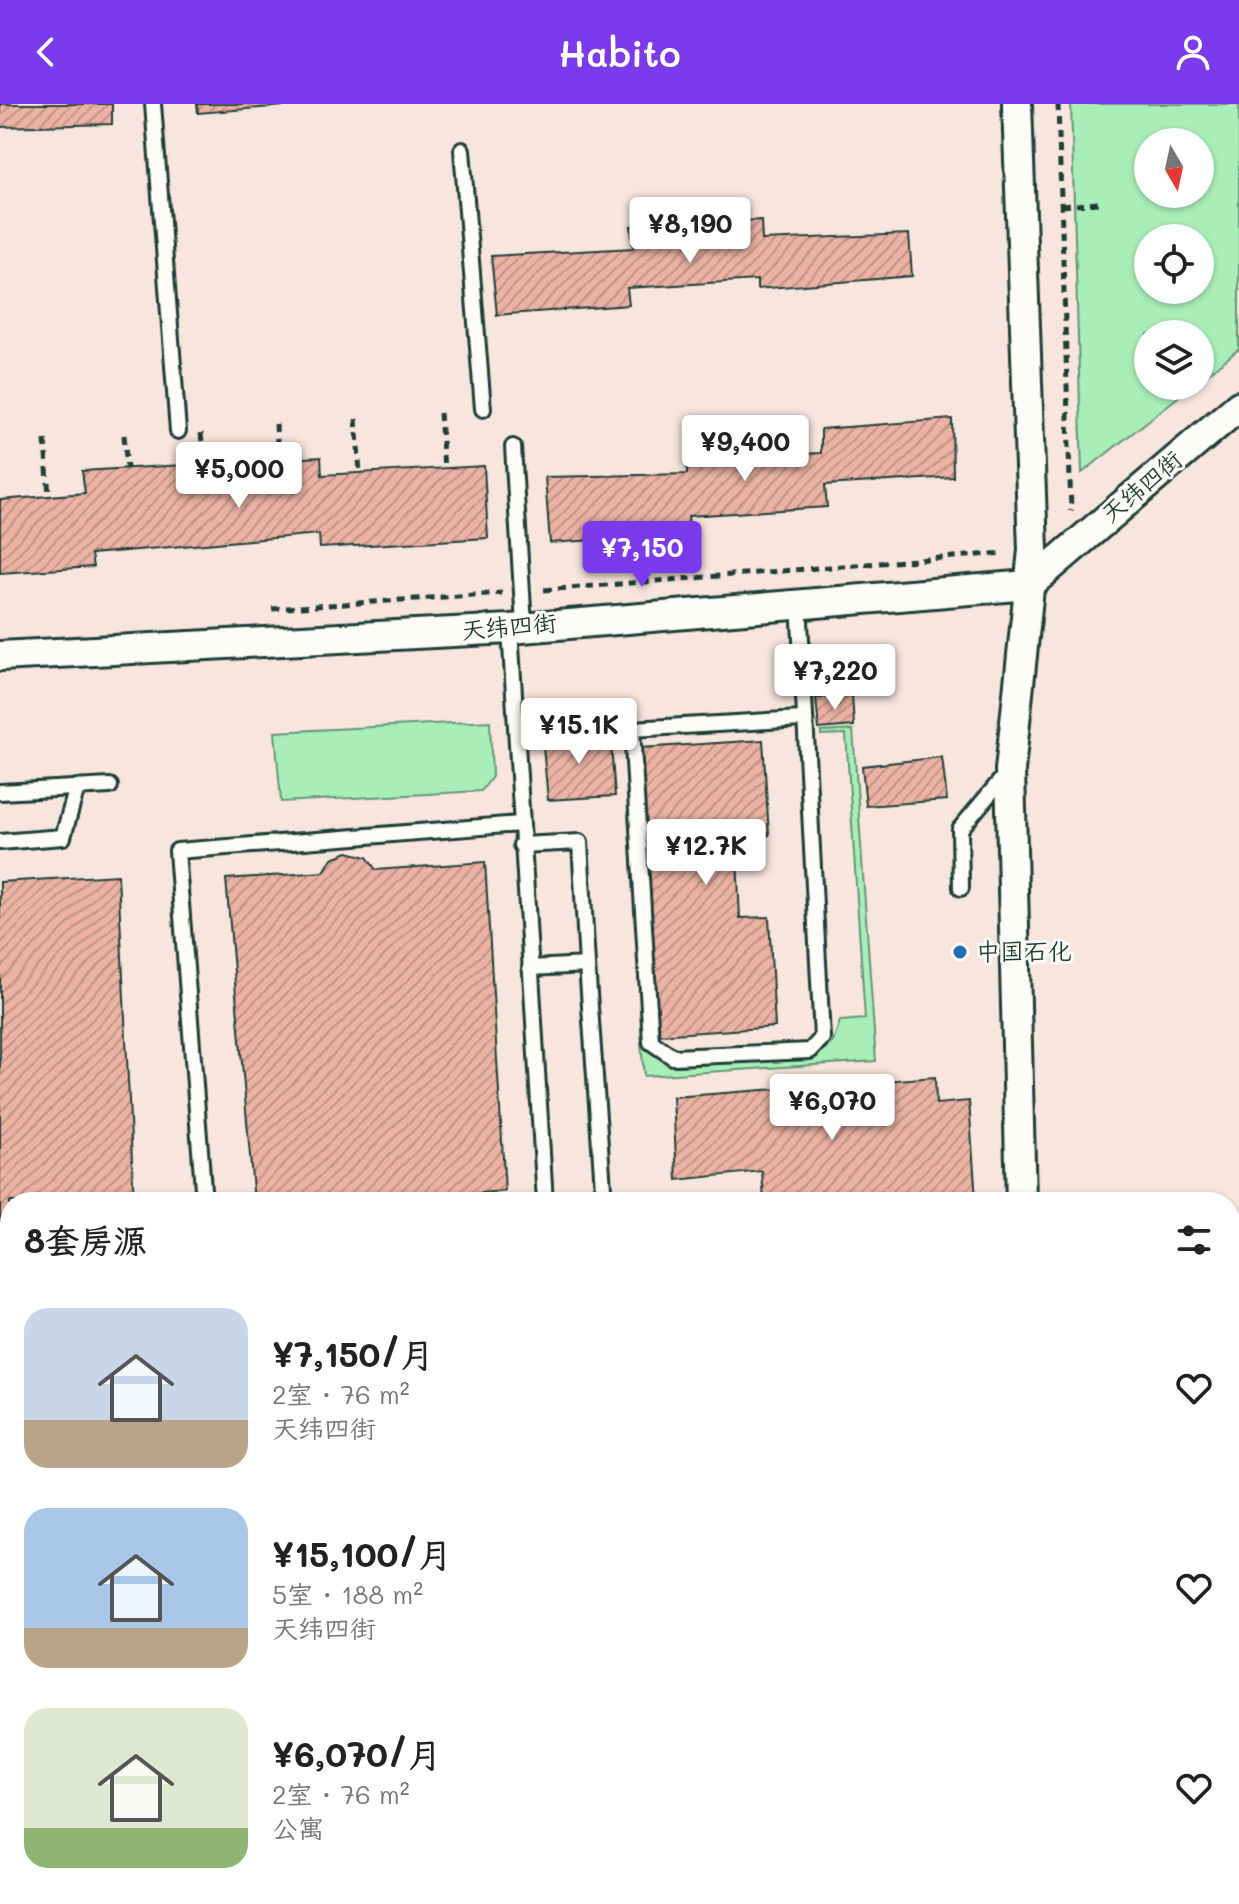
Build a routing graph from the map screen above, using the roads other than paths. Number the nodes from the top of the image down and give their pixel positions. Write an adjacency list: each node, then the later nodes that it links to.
1 (153, 104): 6 (lane)
2 (1017, 104): 8 (street)
3 (462, 150): 5 (lane)
4 (1239, 406): 8 (street, 天纬四街)
5 (483, 409)
6 (178, 431)
7 (513, 447): 10 (lane)
8 (1029, 585): 9 (street, 天纬四街); 13 (street)
9 (799, 602): 10 (street, 天纬四街); 12 (lane)
10 (517, 627): 11 (street, 天纬四街); 17 (lane)
11 (0, 656)
12 (802, 719): 12 (lane)
13 (1010, 770): 20 (lane); 26 (street)
14 (110, 786): 15 (lane)
15 (77, 787): 16 (lane); 18 (lane)
16 (0, 792)
17 (520, 824): 19 (lane); 23 (lane)
18 (0, 842)
19 (521, 845): 21 (lane); 22 (lane)
20 (961, 888)
21 (587, 965): 22 (lane); 25 (lane)
22 (530, 968): 24 (lane)
23 (203, 1192)
24 (544, 1192)
25 (603, 1192)
26 (1021, 1192)

